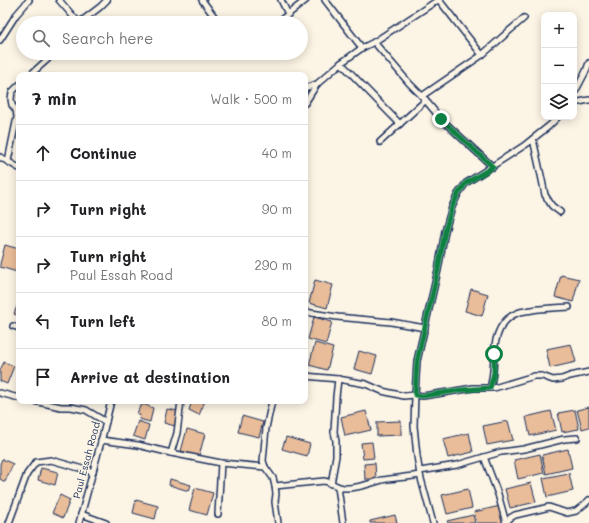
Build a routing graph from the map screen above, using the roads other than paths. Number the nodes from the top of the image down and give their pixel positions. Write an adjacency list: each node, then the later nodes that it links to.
1 (29, 0): 15 (street)
2 (59, 0): 10 (street)
3 (107, 0): 11 (street)
4 (202, 0): 12 (street)
5 (281, 0): 9 (street)
6 (306, 0): 9 (street)
7 (325, 0): 17 (street)
8 (439, 0): 16 (street); 18 (street)
9 (288, 14): 13 (street)
10 (73, 16)
11 (88, 16)
12 (214, 16)
13 (286, 16)
14 (524, 18): 18 (street)
15 (0, 40)
16 (374, 42): 17 (street); 28 (street)
17 (362, 48): 20 (street)
18 (482, 56): 28 (street)
19 (47, 60): 22 (street)
20 (341, 63): 23 (street); 34 (street)
21 (589, 64): 26 (street)
22 (33, 72)
23 (317, 84): 24 (street); 27 (street)
24 (308, 87)
25 (16, 88): 31 (street)
26 (577, 88)
27 (308, 98)
28 (424, 98): 34 (street); 40 (street)
29 (589, 100): 30 (street)
30 (577, 102)
31 (16, 108)
32 (555, 120): 35 (street)
33 (16, 122): 38 (street)
34 (400, 124): 36 (street)
35 (532, 139): 40 (street); 41 (street)
36 (380, 142)
37 (0, 157): 38 (street)
38 (8, 161): 39 (street)
39 (16, 166)
40 (493, 167): 46 (street)
41 (560, 212)
42 (570, 307): 50 (street)
43 (308, 312): 46 (street)
44 (13, 326): 45 (street)
45 (16, 327)
46 (425, 328): 52 (street)
47 (589, 372): 50 (street)
48 (308, 376): 49 (street)
49 (338, 379): 52 (street); 67 (street)
50 (490, 388): 52 (street)
51 (0, 393): 53 (street)
52 (415, 395): 66 (street)
53 (16, 397)
54 (54, 404): 58 (street)
55 (110, 404): 58 (street, Paul Essah Road)
56 (181, 404): 61 (street)
57 (271, 404): 64 (street)
58 (106, 422): 60 (street, Paul Essah Road)
59 (577, 438): 62 (street)
60 (101, 440): 61 (street); 65 (street, Paul Essah Road)
61 (171, 453): 63 (street)
62 (484, 457): 66 (street); 79 (street)
63 (222, 463): 64 (street); 72 (street)
64 (265, 467): 68 (street)
65 (93, 472): 71 (street, Paul Essah Road); 73 (street)
66 (420, 473): 69 (street); 78 (street)
67 (332, 484): 68 (street); 69 (street)
68 (275, 486): 76 (street)
69 (338, 487): 77 (street)
70 (589, 500): 79 (street)
71 (81, 514): 74 (street, Paul Essah Road); 75 (street)
72 (218, 514)
73 (9, 523)
74 (79, 523)
75 (106, 523)
76 (278, 523)
77 (343, 523)
78 (433, 523)
79 (506, 523)

